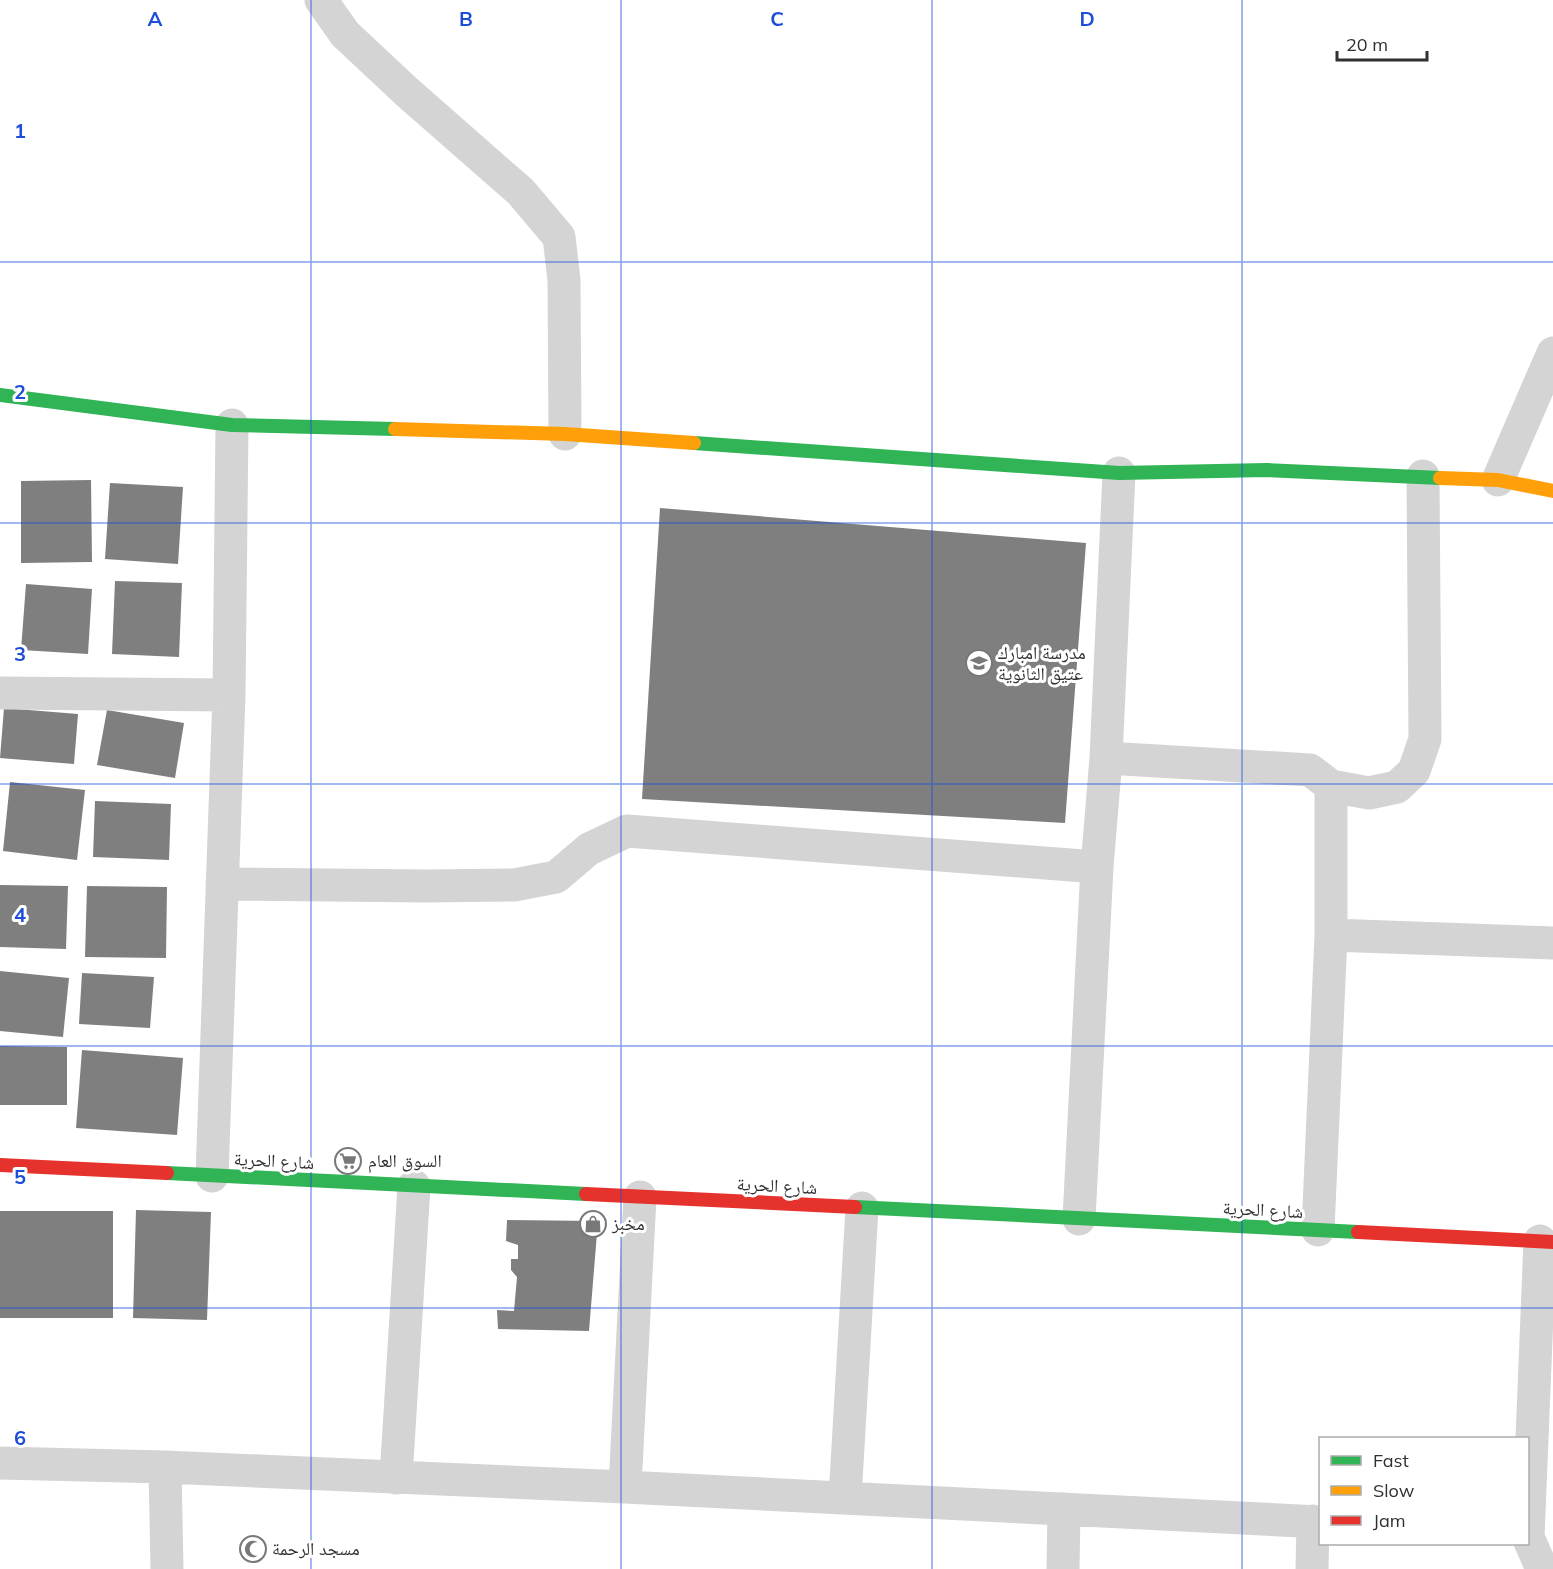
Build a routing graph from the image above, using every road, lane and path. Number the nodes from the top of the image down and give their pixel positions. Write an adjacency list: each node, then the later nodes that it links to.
1 (321, 0): 5 (street)
2 (1553, 353): 8 (street)
3 (0, 395): 4 (street)
4 (232, 425): 5 (street); 11 (street)
5 (565, 434): 6 (street)
6 (1119, 473): 7 (street); 12 (street)
7 (1423, 476): 8 (street); 13 (street)
8 (1498, 480): 9 (street)
9 (1553, 491)
10 (0, 693): 11 (street)
11 (229, 695): 15 (street)
12 (1106, 759): 13 (street); 14 (street)
13 (1331, 786): 16 (street)
14 (1097, 867): 15 (street); 23 (street)
15 (222, 884): 19 (street)
16 (1331, 935): 17 (street); 24 (street)
17 (1553, 943)
18 (0, 1165): 19 (street, شارع الحرية)
19 (212, 1176): 20 (street, شارع الحرية)
20 (414, 1186): 21 (street, شارع الحرية); 29 (street)
21 (640, 1197): 22 (street, شارع الحرية); 30 (street)
22 (862, 1208): 23 (street, شارع الحرية); 31 (street)
23 (1079, 1219): 24 (street, شارع الحرية)
24 (1318, 1230): 25 (street, شارع الحرية)
25 (1546, 1241): 28 (street)
26 (0, 1463): 27 (street)
27 (165, 1467): 29 (street); 36 (street)
28 (1542, 1472): 34 (street)
29 (396, 1478): 30 (street)
30 (626, 1487): 31 (street)
31 (845, 1498): 32 (street)
32 (1064, 1509): 33 (street); 37 (street)
33 (1317, 1521): 38 (street)
34 (1529, 1532)
35 (1529, 1539): 39 (street)
36 (168, 1569)
37 (1063, 1569)
38 (1312, 1569)
39 (1542, 1569)

